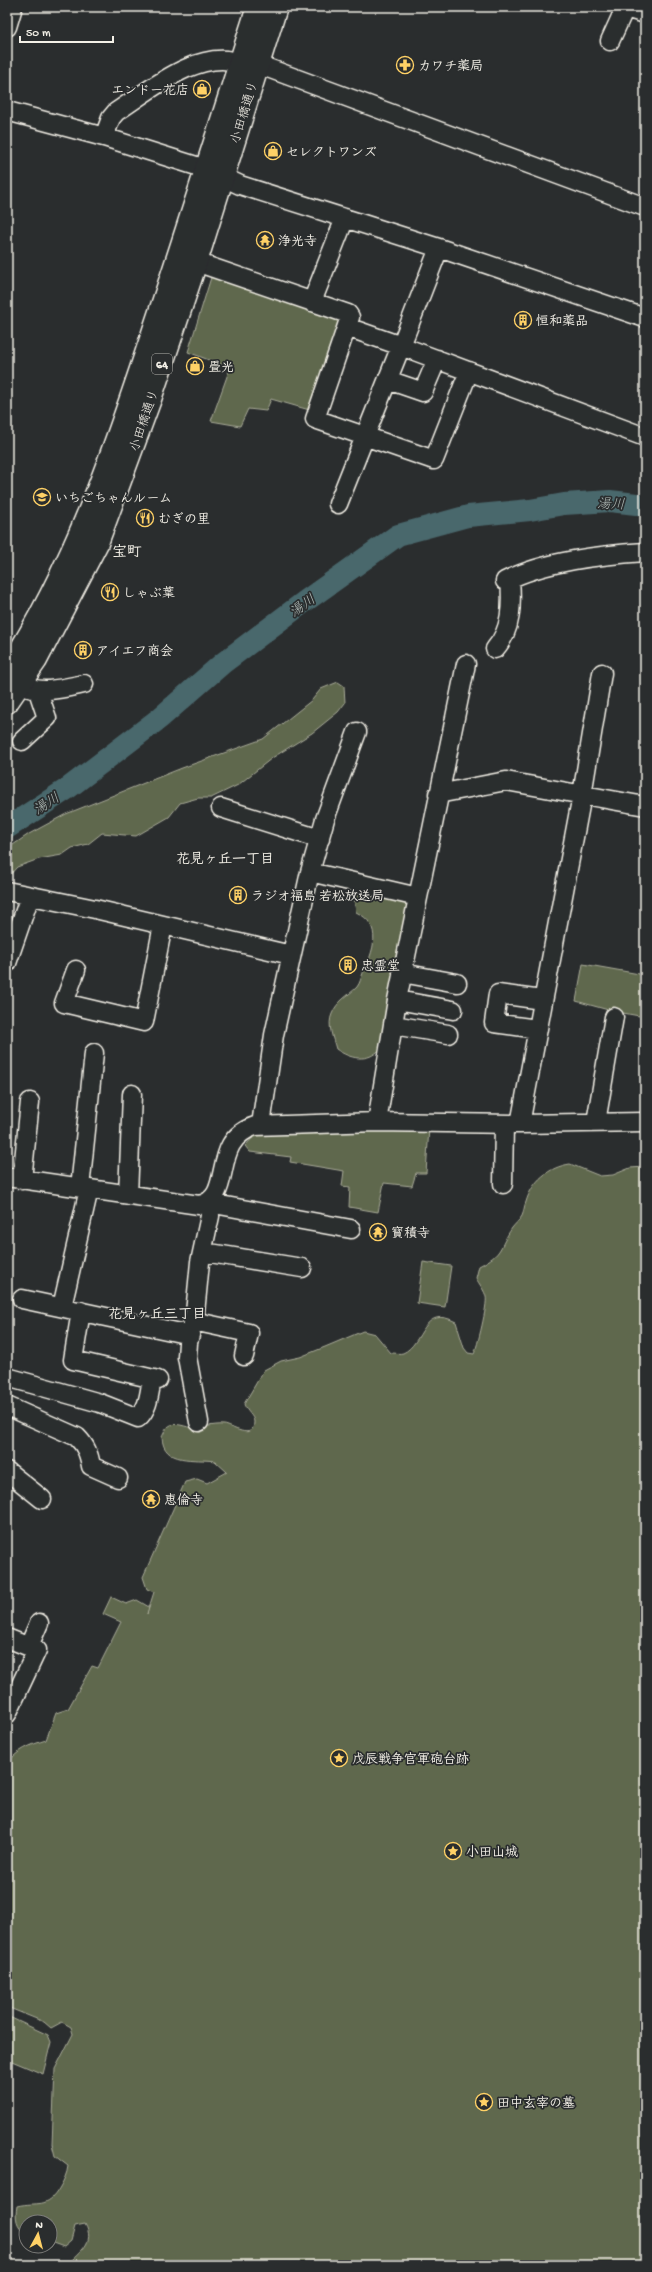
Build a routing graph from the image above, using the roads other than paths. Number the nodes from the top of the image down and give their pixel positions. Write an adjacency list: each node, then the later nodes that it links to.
1 (13, 7): 5 (street)
2 (258, 7): 7 (main road, 小田橋通り / 64)
3 (276, 7): 7 (main road, 小田橋通り / 64)
4 (645, 14): 6 (street)
5 (7, 27)
6 (610, 41)
7 (249, 64): 9 (street); 10 (main road, 小田橋通り / 64); 11 (street)
8 (7, 111): 9 (street)
9 (104, 137): 10 (street)
10 (215, 174): 12 (street); 14 (main road, 小田橋通り / 64); 28 (main road, 小田橋通り / 64)
11 (645, 207)
12 (345, 218): 13 (street); 15 (street)
13 (439, 248): 16 (street); 18 (street)
14 (196, 262): 15 (street); 28 (main road, 小田橋通り / 64)
15 (312, 302): 17 (street)
16 (645, 318)
17 (347, 327): 18 (street); 22 (street)
18 (401, 346): 19 (street); 21 (street)
19 (437, 359): 20 (street); 21 (street)
20 (469, 371): 22 (street); 23 (street)
21 (388, 380): 22 (street)
22 (365, 436): 24 (street)
23 (645, 437)
24 (338, 504)
25 (645, 552): 26 (street)
26 (494, 649)
27 (466, 664): 34 (street)
28 (18, 672): 30 (street); 31 (main road, 小田橋通り / 64); 33 (street)
29 (602, 673): 35 (street)
30 (84, 684)
31 (7, 702)
32 (357, 732): 38 (street)
33 (22, 740)
34 (438, 794): 35 (street); 42 (street)
35 (582, 795): 36 (street); 50 (street)
36 (645, 806)
37 (221, 808): 38 (street)
38 (320, 839): 39 (street)
39 (310, 872): 42 (street); 44 (street)
40 (7, 891): 41 (street)
41 (30, 896): 43 (street); 45 (street)
42 (418, 897): 47 (street)
43 (163, 925): 44 (street); 46 (street)
44 (291, 955): 63 (street)
45 (7, 963)
46 (76, 970)
47 (402, 973): 48 (street); 49 (street)
48 (457, 983)
49 (397, 1000): 51 (street); 53 (street)
50 (542, 1000): 54 (street); 54 (street)
51 (453, 1010)
52 (614, 1017): 60 (street)
53 (393, 1025): 55 (street); 59 (street)
54 (537, 1029): 62 (street)
55 (448, 1034)
56 (94, 1054): 66 (street)
57 (132, 1094): 67 (street)
58 (30, 1102): 64 (street)
59 (377, 1122): 62 (street); 63 (street)
60 (596, 1122): 61 (street); 62 (street)
61 (645, 1122)
62 (512, 1124): 65 (street)
63 (261, 1125): 68 (street)
64 (15, 1178): 66 (street)
65 (503, 1184)
66 (85, 1188): 67 (street); 73 (street)
67 (128, 1195): 68 (street)
68 (209, 1203): 69 (street); 70 (street)
69 (351, 1229)
70 (204, 1252): 71 (street); 75 (street)
71 (302, 1268)
72 (22, 1298): 73 (street)
73 (62, 1307): 74 (street)
74 (81, 1311): 75 (street); 77 (street)
75 (192, 1328): 76 (street); 79 (street)
76 (244, 1356)
77 (7, 1377)
78 (7, 1406): 81 (street)
79 (199, 1422)
80 (7, 1471): 82 (street)
81 (118, 1478)
82 (42, 1499)
83 (39, 1623): 85 (street)
84 (7, 1638): 85 (street)
85 (28, 1646): 86 (street)
86 (11, 1717)

